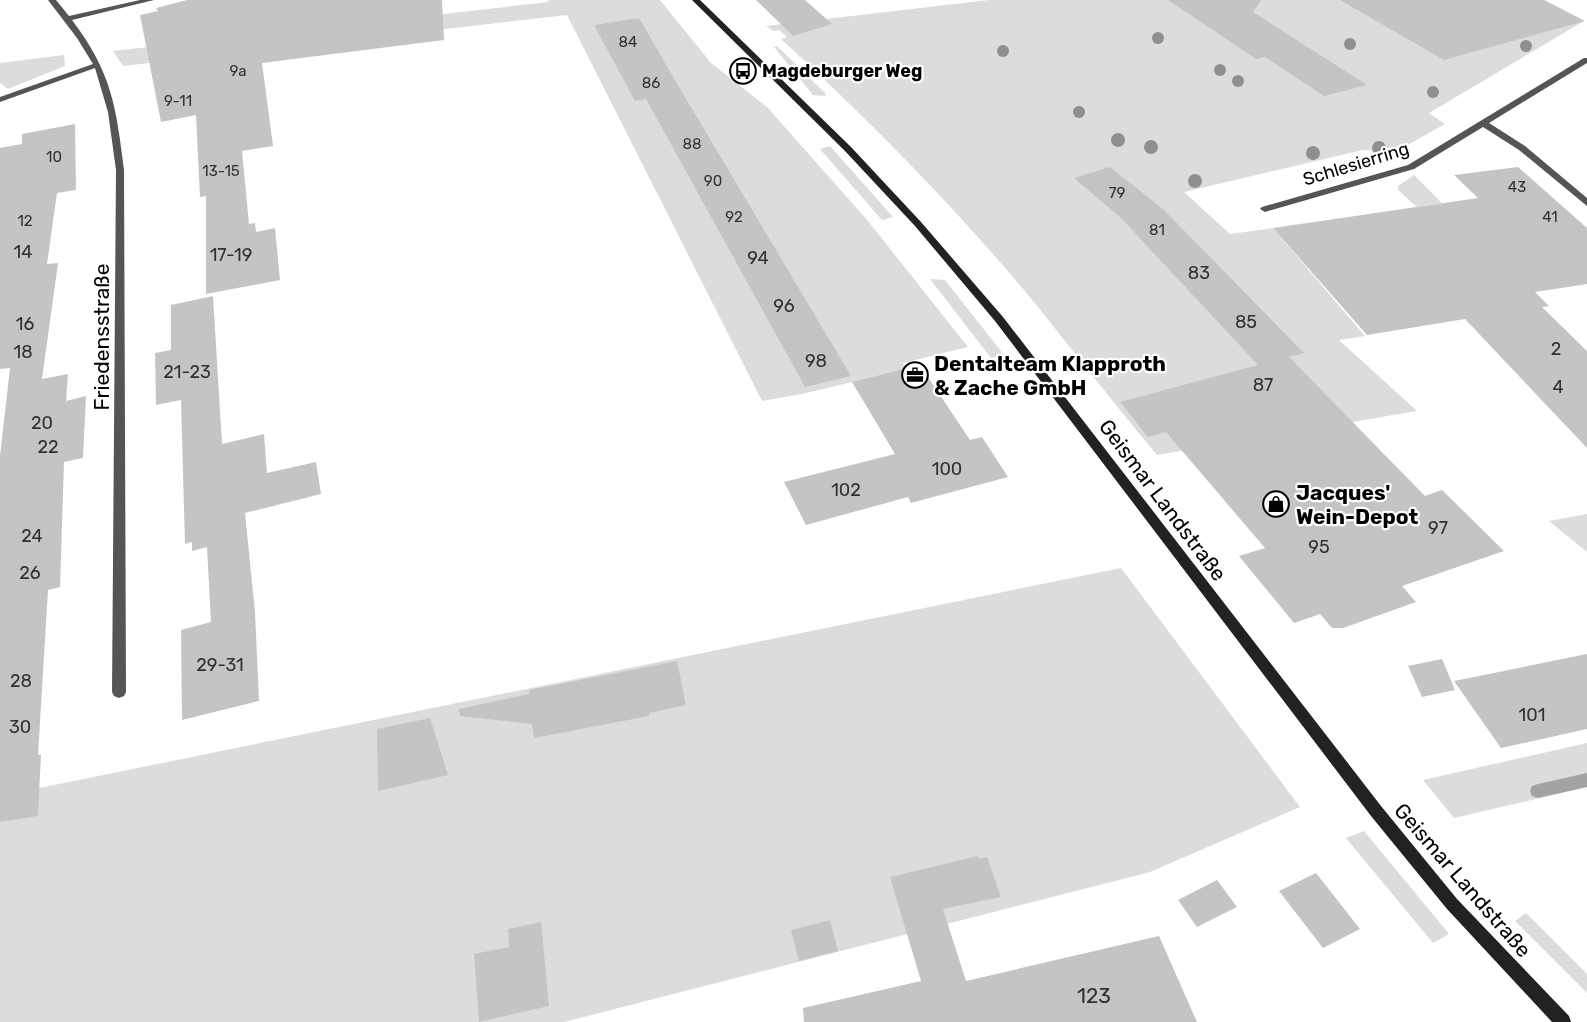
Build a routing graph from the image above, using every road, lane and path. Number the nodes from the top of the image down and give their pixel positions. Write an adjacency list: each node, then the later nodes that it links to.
1 (52, 0): 4 (street, Friedensstraße)
2 (150, 0): 4 (street)
3 (696, 0): 12 (main road, Geismar Landstraße)
4 (68, 19): 6 (street, Friedensstraße)
5 (1587, 60): 8 (street, Schlesierring)
6 (96, 65): 7 (street); 11 (street, Friedensstraße)
7 (0, 100)
8 (1484, 124): 9 (street); 10 (street, Schlesierring)
9 (1587, 203)
10 (1265, 209)
11 (119, 692)
12 (1555, 1019)

